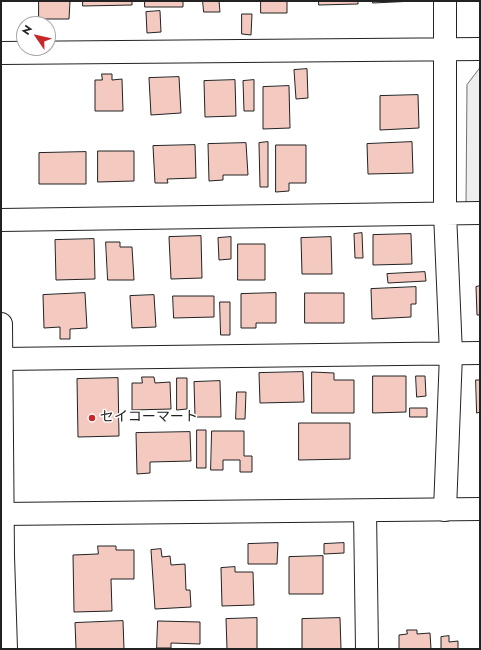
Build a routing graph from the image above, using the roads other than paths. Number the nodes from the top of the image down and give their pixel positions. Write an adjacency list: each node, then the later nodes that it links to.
1 (445, 1): 2 (street)
2 (446, 49): 3 (street); 4 (street); 5 (street)
3 (480, 49)
4 (1, 53)
5 (446, 213): 6 (street); 7 (street); 10 (street)
6 (480, 213)
7 (1, 220)
8 (1, 324): 11 (street)
9 (480, 353): 10 (street)
10 (451, 354): 11 (street); 13 (street)
11 (2, 358): 15 (street)
12 (480, 509): 13 (street)
13 (445, 510): 14 (street)
14 (365, 511): 15 (street); 17 (street)
15 (2, 514): 16 (street)
16 (6, 649)
17 (367, 649)

